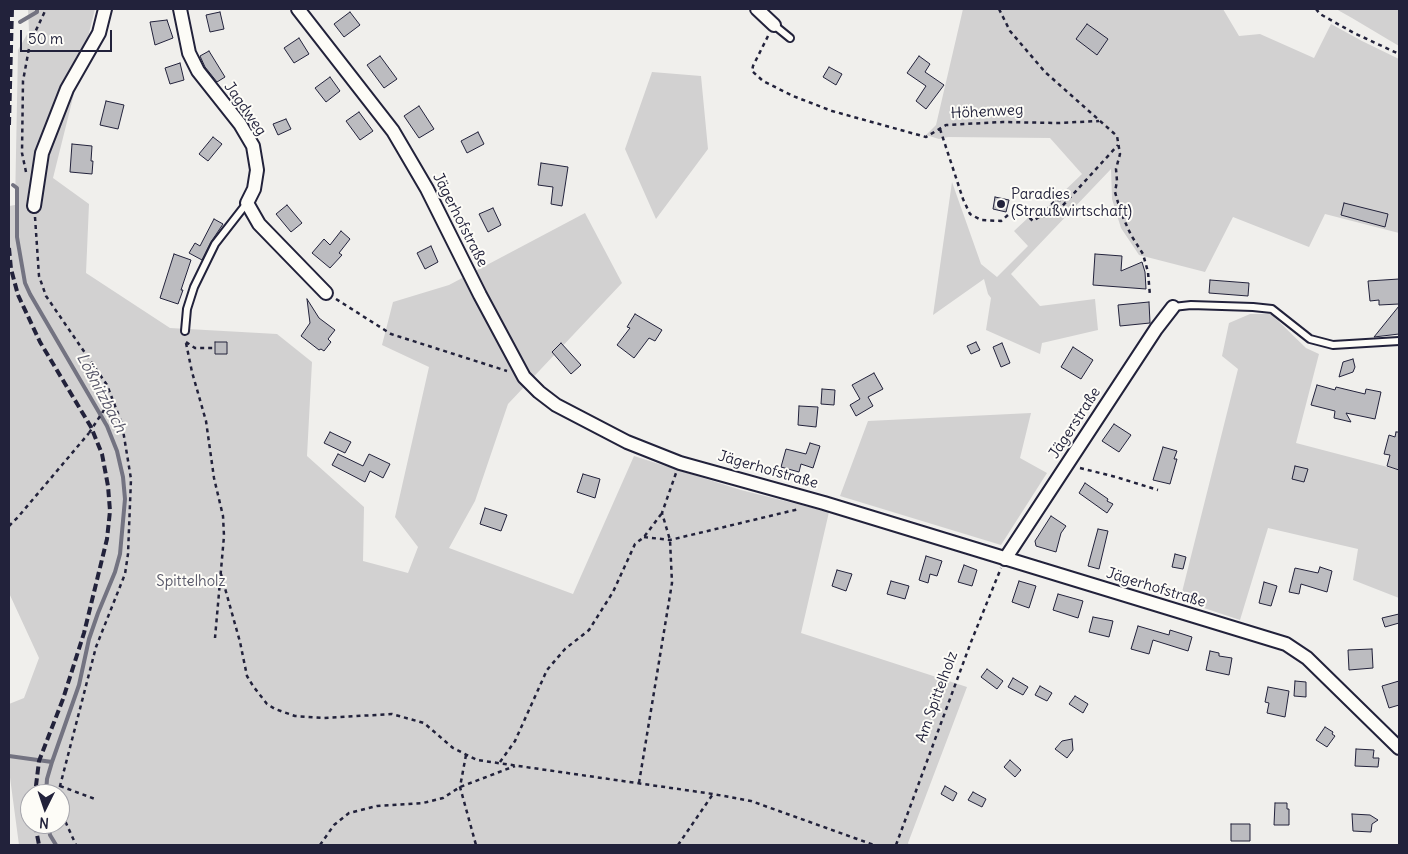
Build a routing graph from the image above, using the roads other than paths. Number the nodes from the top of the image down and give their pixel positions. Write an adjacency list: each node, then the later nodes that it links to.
1 (105, 9): 8 (street)
2 (180, 9): 7 (street, Jagdweg)
3 (298, 9): 13 (street, Jägerhofstraße)
4 (757, 9): 5 (street)
5 (774, 24): 6 (lane)
6 (790, 38)
7 (247, 202): 9 (street); 11 (lane)
8 (34, 206)
9 (326, 292)
10 (1173, 307): 12 (lane); 13 (street, Jägerstraße)
11 (186, 331)
12 (1399, 341)
13 (1005, 559): 14 (street, Jägerhofstraße)
14 (1399, 748)

